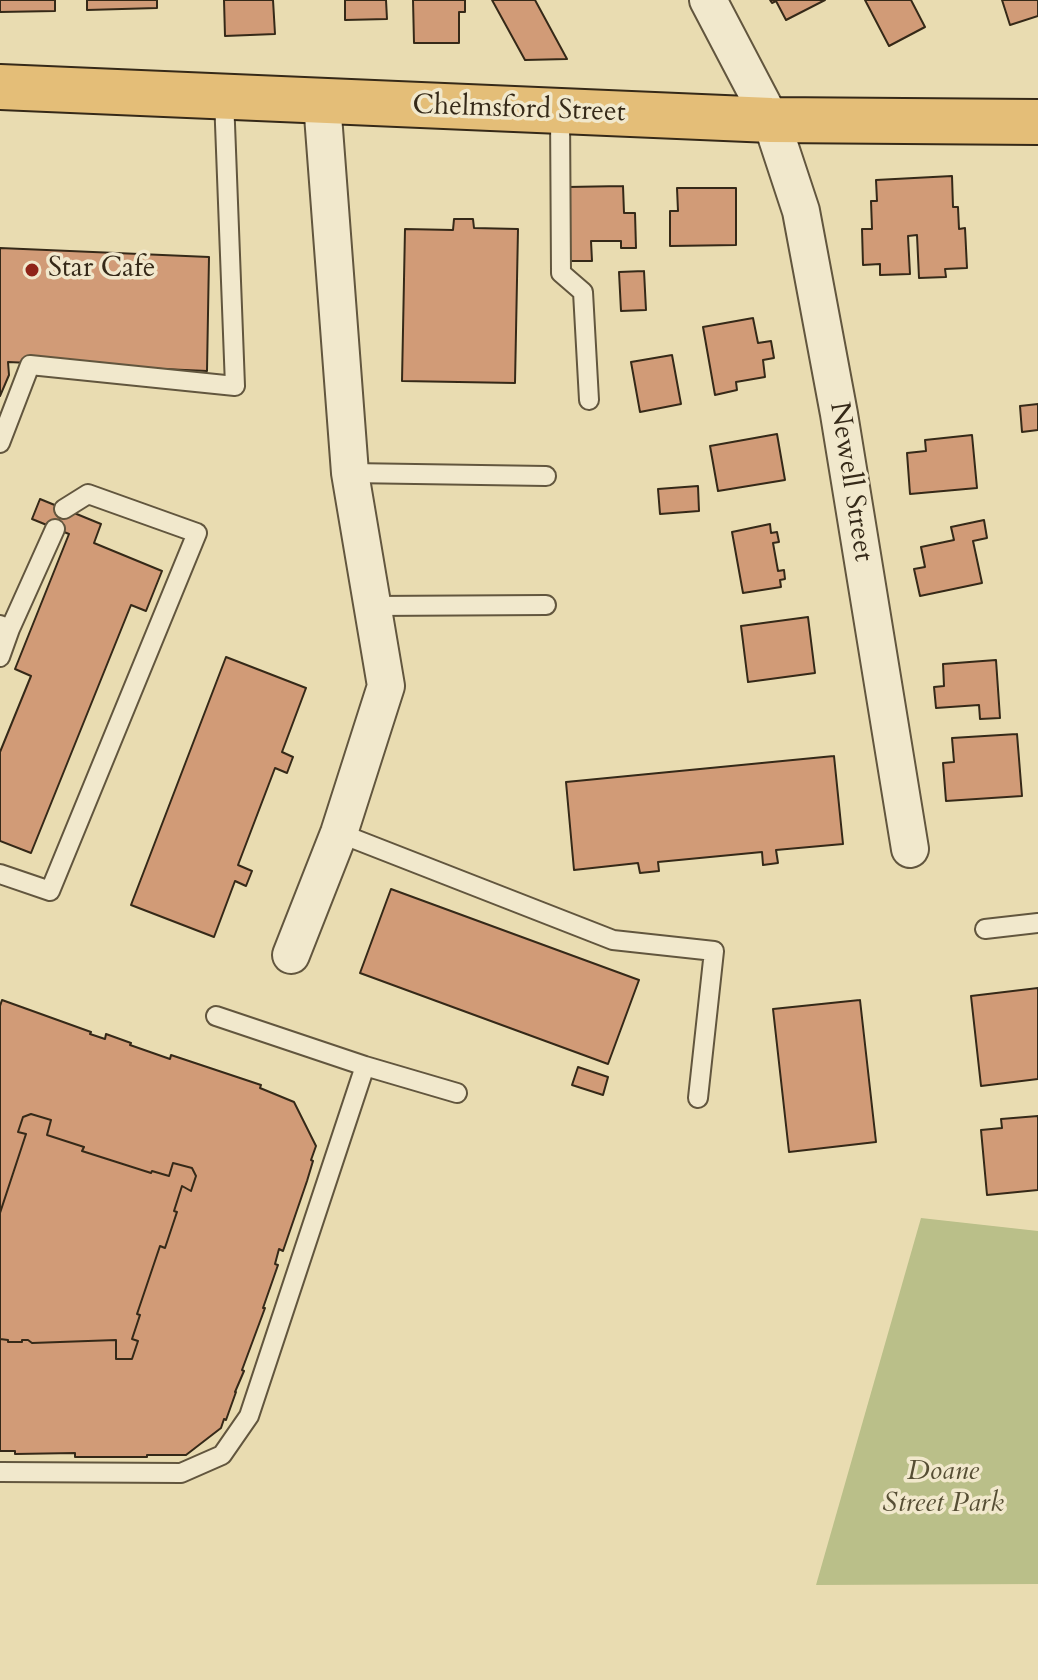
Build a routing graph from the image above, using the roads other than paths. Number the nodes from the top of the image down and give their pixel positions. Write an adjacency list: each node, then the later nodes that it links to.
1 (708, 0): 6 (street, Newell Street)
2 (0, 87): 3 (main road, Chelmsford Street)
3 (224, 98): 4 (main road, Chelmsford Street); 9 (lane)
4 (322, 102): 5 (main road, Chelmsford Street); 10 (street)
5 (560, 112): 6 (main road, Chelmsford Street); 8 (lane)
6 (771, 120): 7 (main road, Chelmsford Street); 19 (street, Newell Street)
7 (1038, 122)
8 (589, 400)
9 (0, 443)
10 (350, 473): 11 (lane); 15 (street)
11 (546, 476)
12 (64, 509): 20 (lane)
13 (55, 529): 16 (lane)
14 (546, 605): 15 (lane)
15 (373, 606): 18 (street)
16 (5, 627): 17 (lane)
17 (0, 657)
18 (339, 833): 23 (street); 27 (lane)
19 (910, 849)
20 (0, 874)
21 (1038, 923): 22 (lane)
22 (985, 929)
23 (291, 955)
24 (216, 1016): 25 (lane)
25 (365, 1066): 26 (lane); 28 (lane)
26 (457, 1093)
27 (698, 1098)
28 (0, 1472)

